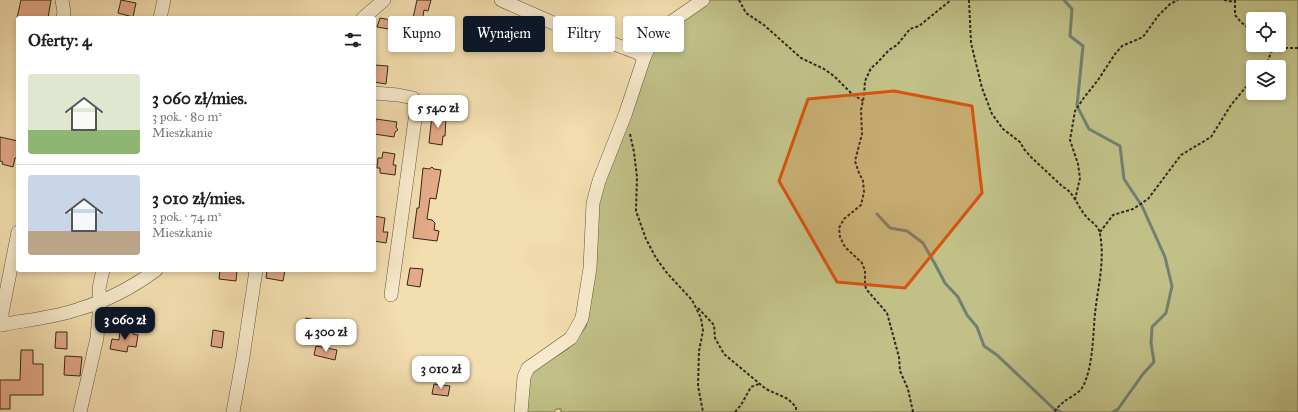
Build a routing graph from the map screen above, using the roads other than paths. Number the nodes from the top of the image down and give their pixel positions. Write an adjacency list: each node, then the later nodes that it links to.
1 (62, 0): 6 (street)
2 (164, 0): 7 (street)
3 (384, 0): 8 (street)
4 (501, 0): 9 (street)
5 (703, 0): 9 (street)
6 (63, 16)
7 (160, 16)
8 (365, 16)
9 (644, 58): 20 (street)
10 (376, 94): 15 (street)
11 (16, 242): 17 (street)
12 (103, 272): 16 (street)
13 (153, 272): 16 (street)
14 (256, 272): 19 (street)
15 (391, 295)
16 (100, 302): 17 (street); 18 (street)
17 (1, 325)
18 (80, 412)
19 (233, 412)
20 (521, 412)

